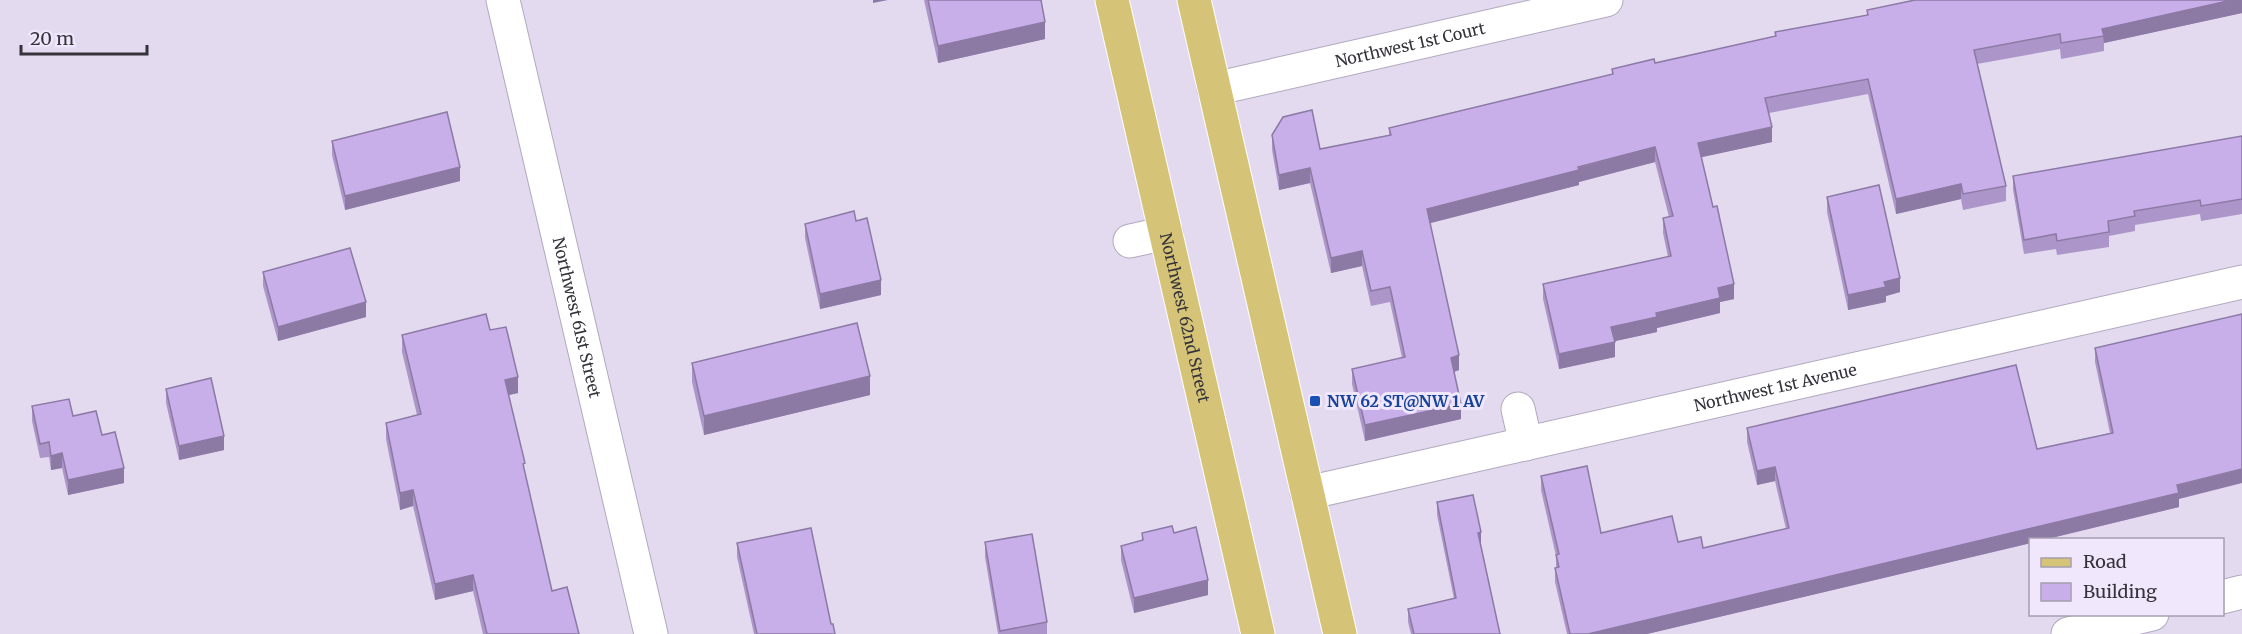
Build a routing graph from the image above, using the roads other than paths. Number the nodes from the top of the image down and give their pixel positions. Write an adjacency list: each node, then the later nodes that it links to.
1 (503, 0): 15 (street, Northwest 61st Street)
2 (1112, 0): 6 (main road, Northwest 62nd Street)
3 (1194, 0): 5 (main road)
4 (1606, 0): 5 (street, Northwest 1st Court)
5 (1215, 89): 11 (main road)
6 (1166, 233): 7 (street); 16 (main road, Northwest 62nd Street)
7 (1130, 241)
8 (2242, 282): 10 (street, Northwest 1st Avenue)
9 (1518, 410): 10 (street)
10 (1526, 444): 11 (street, Northwest 1st Avenue)
11 (1307, 493): 17 (main road)
12 (2242, 592): 13 (street)
13 (2224, 597)
14 (2148, 616): 18 (street)
15 (651, 634)
16 (1258, 634)
17 (1340, 634)
18 (2068, 634)

